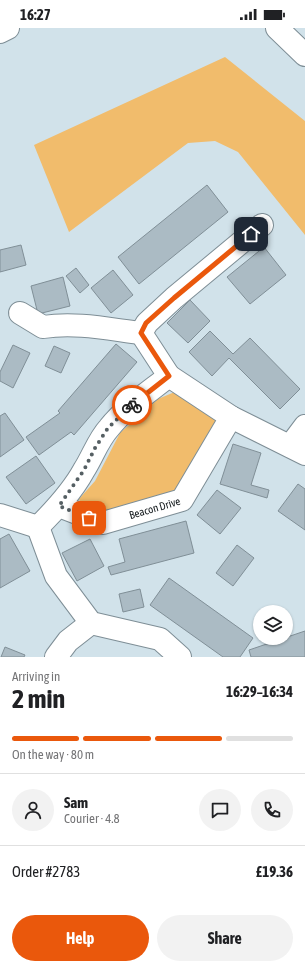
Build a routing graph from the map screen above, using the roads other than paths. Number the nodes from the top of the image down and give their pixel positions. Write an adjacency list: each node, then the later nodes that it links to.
1 (8, 28): 3 (street)
2 (277, 28): 4 (street)
3 (0, 32)
4 (305, 55)
5 (262, 225): 7 (street)
6 (20, 313): 7 (street)
7 (141, 333): 8 (street)
8 (169, 376): 9 (street); 12 (street)
9 (231, 417): 11 (street); 12 (street, Beacon Drive)
10 (305, 426): 11 (street)
11 (297, 450)
12 (59, 506): 14 (street)
13 (0, 515): 14 (street)
14 (38, 527): 15 (street)
15 (91, 623): 16 (street); 17 (street)
16 (56, 657)
17 (180, 657)

